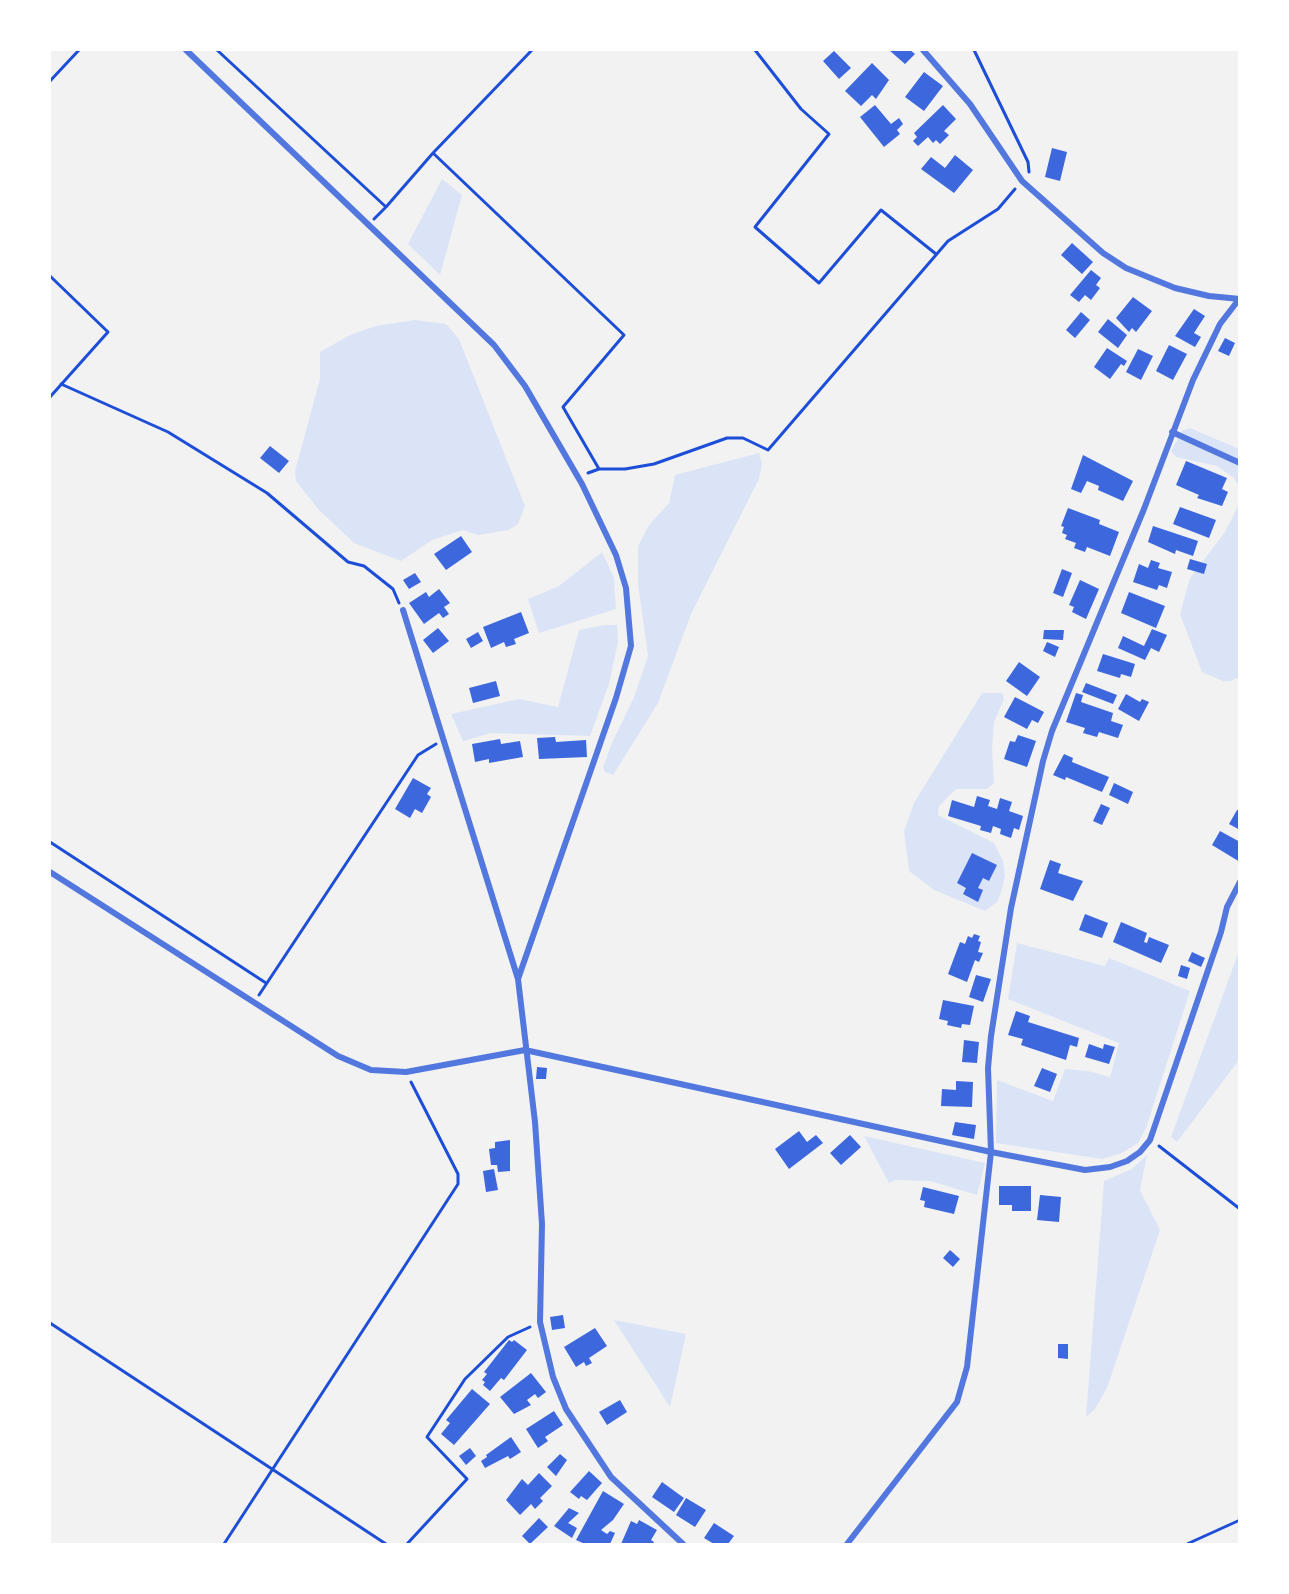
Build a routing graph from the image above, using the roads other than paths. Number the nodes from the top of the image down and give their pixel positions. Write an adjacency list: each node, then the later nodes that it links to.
1 (186, 50): 9 (street)
2 (923, 50): 3 (street)
3 (1239, 299): 4 (street)
4 (1172, 432): 5 (street); 11 (street)
5 (1239, 463)
6 (403, 610): 9 (street)
7 (50, 872): 10 (street)
8 (1239, 882): 11 (street)
9 (518, 979): 10 (street)
10 (525, 1050): 11 (street); 12 (street)
11 (991, 1152): 13 (street)
12 (683, 1545)
13 (847, 1545)

